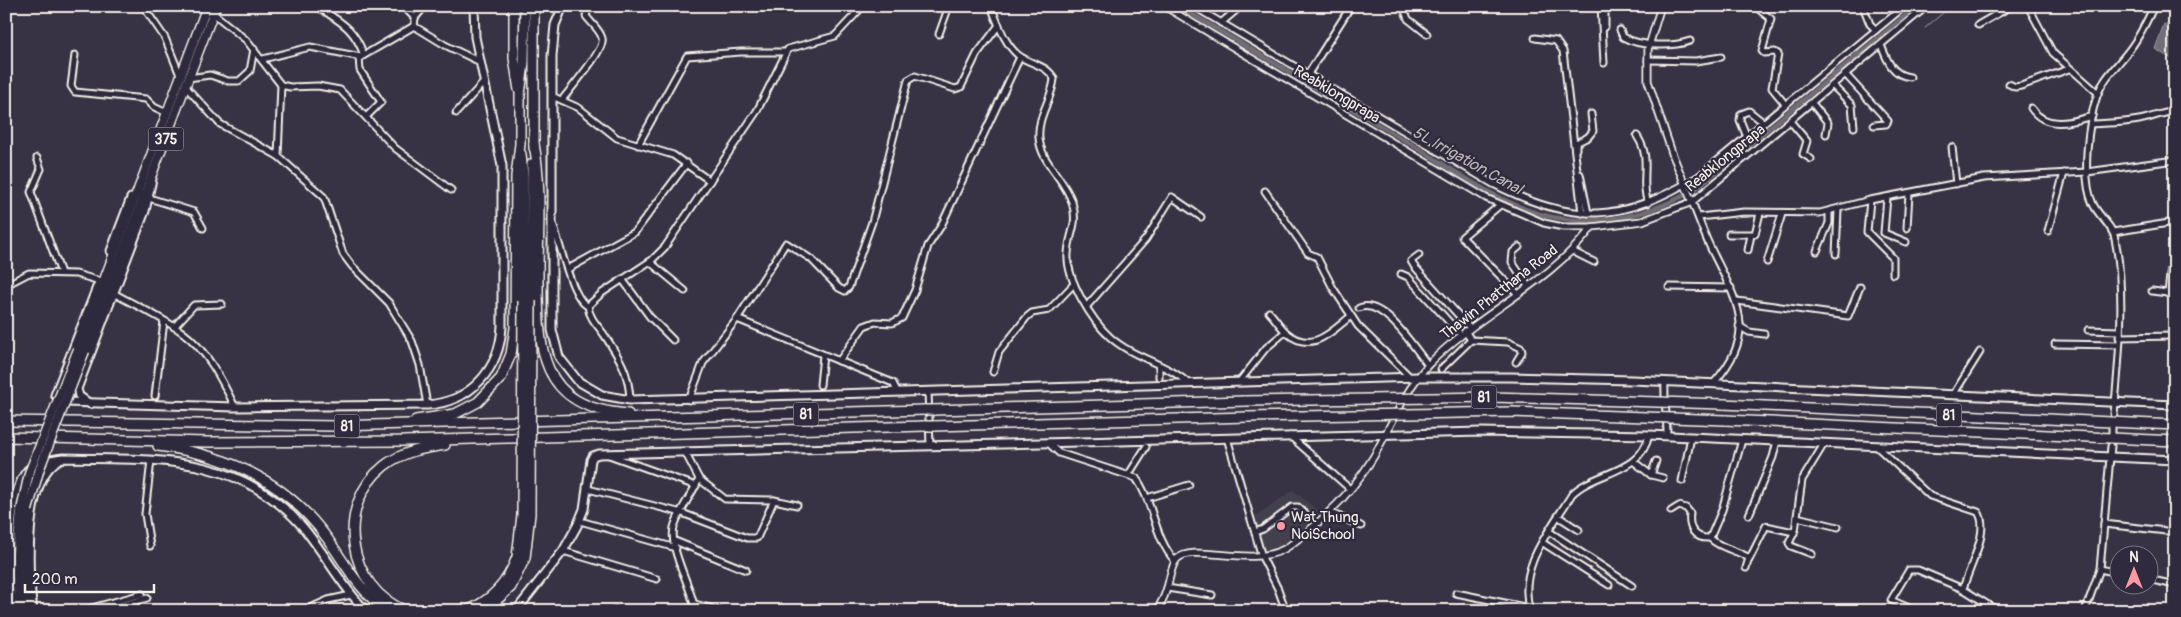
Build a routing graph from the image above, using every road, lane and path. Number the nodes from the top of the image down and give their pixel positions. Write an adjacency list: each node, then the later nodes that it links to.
1 (143, 6): 56 (street)
2 (207, 6): 56 (main road, 375)
3 (317, 6): 47 (street)
4 (403, 6): 31 (street)
5 (425, 6): 31 (street)
6 (474, 6): 52 (main road)
7 (514, 6): 65 (highway)
8 (525, 6): 65 (highway)
9 (534, 6): 88 (highway)
10 (563, 6): 66 (main road)
11 (589, 6): 67 (street)
12 (863, 6): 45 (street)
13 (950, 6): 38 (street)
14 (991, 6): 33 (street)
15 (1164, 6): 111 (street, Reabklongprapa)
16 (1193, 6): 32 (street)
17 (1241, 6): 32 (street)
18 (1350, 6): 55 (street)
19 (1403, 6): 39 (street)
20 (1601, 6): 53 (street)
21 (1605, 6): 35 (street)
22 (1660, 6): 42 (street)
23 (1755, 6): 69 (street)
24 (1863, 6): 37 (street)
25 (1905, 6): 37 (street)
26 (1927, 6): 43 (street, Reabklongprapa)
27 (2011, 6): 34 (street)
28 (2028, 6): 54 (street)
29 (2154, 6): 64 (street)
30 (215, 10): 44 (street); 59 (main road, 375)
31 (414, 22): 47 (street); 52 (street)
32 (1221, 23): 55 (street)
33 (999, 25): 48 (street); 166 (street)
34 (1978, 25)
35 (1605, 27)
36 (1620, 30): 42 (street)
37 (1876, 30): 69 (street)
38 (939, 34)
39 (1427, 34)
40 (1535, 38): 114 (street)
41 (1690, 41): 42 (street)
42 (1649, 43): 51 (street)
43 (1881, 45): 57 (street, Reabklongprapa); 58 (street)
44 (254, 49): 50 (street); 59 (street)
45 (785, 52): 89 (street); 100 (street)
46 (75, 55): 72 (street)
47 (362, 57): 50 (street); 75 (street)
48 (1020, 57): 146 (street); 183 (street)
49 (1721, 57): 51 (street)
50 (263, 59): 62 (street)
51 (1648, 60): 102 (street)
52 (480, 62): 60 (main road)
53 (1604, 63)
54 (2070, 69): 61 (street); 64 (street)
55 (1308, 74): 114 (street)
56 (180, 75): 72 (main road, 375)
57 (1846, 75): 63 (street, Reabklongprapa); 81 (street)
58 (1910, 76)
59 (187, 82): 82 (main road, 375); 91 (street)
60 (484, 82): 73 (street); 207 (main road)
61 (2009, 84)
62 (281, 85): 75 (street); 91 (street)
63 (1833, 86): 68 (street, Reabklongprapa); 83 (street)
64 (2098, 93): 76 (street)
65 (520, 95): 87 (highway)
66 (552, 96): 67 (street); 119 (main road)
67 (562, 100): 89 (street)
68 (1812, 103): 77 (street, Reabklongprapa); 84 (street)
69 (1784, 104): 78 (street)
70 (2030, 108): 76 (street)
71 (2175, 112): 80 (street)
72 (167, 113): 79 (main road, 375)
73 (456, 113)
74 (1591, 114): 114 (street)
75 (367, 116): 103 (street)
76 (2092, 116): 80 (street)
77 (1790, 121): 93 (street); 108 (street, Reabklongprapa)
78 (1764, 123): 86 (street); 86 (street)
79 (163, 124): 82 (main road); 96 (main road, 375)
80 (2090, 124): 97 (street)
81 (1874, 125)
82 (171, 127): 99 (main road, 375)
83 (1854, 127)
84 (1826, 134)
85 (1637, 136): 110 (street)
86 (1747, 138): 102 (street)
87 (520, 144): 158 (highway); 214 (highway)
88 (534, 144): 158 (highway); 211 (highway)
89 (638, 145): 95 (street)
90 (1952, 147): 101 (street)
91 (278, 156): 207 (street)
92 (37, 158): 141 (street)
93 (1811, 159)
94 (2175, 160): 97 (street)
95 (687, 163): 100 (street); 139 (street)
96 (146, 171): 140 (main road, 375); 145 (main road, 375)
97 (2086, 172): 98 (street); 125 (street)
98 (2064, 173): 101 (street); 124 (street)
99 (152, 178): 107 (main road, 375); 140 (main road, 375)
100 (710, 181): 135 (street)
101 (1956, 184): 105 (street)
102 (1686, 186): 108 (street); 110 (street)
103 (451, 190)
104 (1265, 191): 165 (street)
105 (1910, 193): 106 (street); 123 (street)
106 (1887, 197): 109 (street); 128 (street)
107 (149, 198): 122 (street); 154 (main road, 375)
108 (1691, 199): 118 (street); 121 (street, Reabklongprapa)
109 (1870, 200): 112 (street); 143 (street)
110 (1648, 204): 114 (street)
111 (1500, 205): 121 (street, Reabklongprapa); 155 (street)
112 (1838, 210): 113 (street); 133 (street)
113 (1829, 212): 116 (street); 132 (street)
114 (1585, 213)
115 (1760, 213): 116 (street); 118 (street); 127 (street)
116 (1782, 214): 137 (street)
117 (1201, 217): 162 (street)
118 (1699, 217): 151 (street)
119 (552, 218): 139 (street); 203 (main road)
120 (2175, 222): 125 (street)
121 (1592, 227): 131 (street, Thawin Phatthana Road)
122 (203, 228)
123 (1907, 228)
124 (2048, 231)
125 (2113, 232): 175 (street)
126 (1729, 234): 127 (street)
127 (1751, 235): 130 (street)
128 (1906, 242)
129 (1519, 247): 148 (street)
130 (1748, 250)
131 (1572, 251): 136 (street); 148 (street, Thawin Phatthana Road)
132 (1817, 251)
133 (1836, 254)
134 (1418, 255): 172 (street)
135 (650, 262): 144 (street); 152 (street)
136 (1594, 262)
137 (1767, 262)
138 (2171, 266): 156 (street)
139 (568, 270): 161 (street)
140 (112, 271): 257 (main road, 375, bridge)
141 (61, 273): 145 (street); 147 (street)
142 (1401, 274): 172 (street)
143 (1893, 274)
144 (622, 279): 161 (street); 177 (street)
145 (100, 280): 192 (main road, 375)
146 (1074, 284): 162 (street); 188 (street)
147 (6, 285)
148 (1528, 286): 155 (street, Thawin Phatthana Road)
149 (1669, 287): 151 (street)
150 (1860, 287): 159 (street)
151 (1731, 288): 159 (street)
152 (685, 291)
153 (2152, 291): 156 (street)
154 (114, 294): 167 (street); 198 (main road, 375)
155 (1518, 294): 172 (street, Thawin Phatthana Road)
156 (2168, 294): 157 (street)
157 (2175, 294)
158 (527, 301): 282 (highway, bridge)
159 (1737, 301): 168 (street)
160 (222, 304): 170 (street)
161 (588, 306): 203 (street)
162 (1087, 306): 186 (street)
163 (1359, 308): 185 (street)
164 (1269, 312): 173 (street)
165 (1351, 316): 173 (street); 190 (street)
166 (737, 319): 182 (street); 204 (street)
167 (164, 321): 170 (street); 202 (street)
168 (1739, 326): 174 (street); 196 (street)
169 (2175, 326): 176 (street)
170 (174, 327): 209 (street)
171 (2088, 330): 175 (street)
172 (1465, 331): 178 (street); 185 (street, Thawin Phatthana Road)
173 (1285, 332): 193 (street)
174 (1764, 334)
175 (2119, 334): 176 (street); 180 (street)
176 (2174, 336)
177 (673, 340)
178 (1470, 340): 184 (street); 187 (street)
179 (2055, 344): 180 (street)
180 (2119, 345): 205 (street)
181 (1980, 352): 201 (street)
182 (823, 355): 183 (street); 197 (street)
183 (839, 361): 199 (street)
184 (1516, 362)
185 (1428, 365): 191 (street, Thawin Phatthana Road)
186 (1159, 367): 189 (street); 195 (street)
187 (1441, 369)
188 (993, 372)
189 (1159, 377)
190 (1410, 377): 191 (main road); 193 (main road)
191 (1419, 377): 194 (main road); 216 (street, Thawin Phatthana Road)
192 (61, 379): 198 (main road); 206 (main road)
193 (1239, 382): 195 (main road)
194 (1665, 382): 196 (main road); 220 (street)
195 (1188, 384): 200 (main road)
196 (1713, 384): 201 (main road)
197 (820, 385)
198 (77, 389): 206 (main road)
199 (897, 391): 200 (main road); 204 (main road)
200 (928, 391): 231 (street)
201 (1953, 395): 205 (main road)
202 (155, 396)
203 (630, 400): 204 (main road)
204 (689, 400)
205 (2115, 403): 208 (main road); 210 (street)
206 (91, 404): 209 (main road)
207 (427, 405): 209 (main road)
208 (2175, 405)
209 (235, 406)
210 (2114, 414)
211 (687, 417): 213 (highway, 81, bridge); 214 (highway, 81)
212 (6, 421): 214 (highway, 81)
213 (2175, 425)
214 (336, 426)
215 (2112, 427): 217 (street)
216 (1386, 434): 218 (main road); 219 (main road); 253 (street, Thawin Phatthana Road)
217 (2112, 434)
218 (1649, 435): 220 (main road); 241 (street)
219 (1290, 436): 224 (main road); 253 (street)
220 (1667, 436): 222 (main road)
221 (6, 437): 223 (highway, 81)
222 (1692, 437): 226 (main road); 249 (street)
223 (69, 438): 225 (highway, 81); 310 (highway)
224 (1227, 438): 229 (main road); 270 (street)
225 (498, 439): 228 (highway, 81, bridge); 311 (highway)
226 (1742, 440): 227 (main road); 274 (street)
227 (1777, 441): 230 (main road); 262 (street)
228 (2175, 441)
229 (1048, 443): 231 (main road); 243 (street)
230 (1824, 444): 233 (main road); 264 (street)
231 (930, 446): 235 (main road)
232 (1146, 446): 243 (street)
233 (1876, 446): 237 (main road); 295 (street)
234 (2110, 446): 237 (street)
235 (685, 452): 236 (main road); 248 (street)
236 (605, 454): 251 (street); 252 (main road)
237 (2110, 457): 240 (main road); 266 (street)
238 (63, 458): 239 (main road); 245 (main road); 246 (main road)
239 (152, 460): 277 (street); 297 (main road)
240 (2175, 460)
241 (1633, 461): 244 (street); 263 (street)
242 (1656, 461): 244 (street)
243 (1129, 474): 254 (street)
244 (1651, 475): 247 (street)
245 (24, 476): 246 (main road); 302 (main road)
246 (42, 478): 305 (main road)
247 (1663, 478)
248 (699, 479): 251 (street); 255 (street)
249 (1682, 481)
250 (1189, 485): 254 (street)
251 (696, 486): 260 (street)
252 (588, 488): 260 (street); 265 (main road)
253 (1350, 489): 259 (street, Thawin Phatthana Road)
254 (1148, 498): 284 (street)
255 (774, 500): 256 (street); 260 (street)
256 (797, 505)
257 (24, 510): 303 (main road, 375); 304 (main road, 375)
258 (1671, 511): 274 (street)
259 (1329, 512): 267 (street); 281 (street, Thawin Phatthana Road)
260 (682, 513): 275 (street)
261 (1306, 515): 270 (street)
262 (1749, 515)
263 (1559, 517): 269 (street); 271 (street)
264 (1796, 517): 268 (street); 272 (street)
265 (580, 521): 278 (street); 279 (main road)
266 (2104, 524): 273 (street); 286 (street)
267 (1361, 526)
268 (1838, 527)
269 (1578, 530)
270 (1255, 532): 281 (street)
271 (1550, 532): 276 (street); 293 (street)
272 (1794, 532): 280 (street); 283 (street)
273 (2175, 532)
274 (1710, 538): 283 (street)
275 (676, 541): 278 (street); 287 (street)
276 (1542, 543): 291 (street); 301 (street)
277 (150, 546)
278 (676, 548): 300 (street)
279 (563, 551): 289 (street); 314 (main road)
280 (1812, 554)
281 (1262, 557): 284 (street, Thawin Phatthana Road); 317 (street)
282 (521, 558): 312 (highway); 313 (highway)
283 (1749, 560): 285 (street)
284 (1175, 561): 294 (street)
285 (1746, 568)
286 (2100, 569): 288 (street); 320 (street)
287 (746, 570)
288 (2108, 571)
289 (657, 579)
290 (2158, 581): 292 (street)
291 (1609, 585)
292 (2175, 585)
293 (1632, 586)
294 (1167, 588): 298 (street); 316 (street)
295 (1963, 589): 318 (street); 319 (street)
296 (1456, 593): 301 (street)
297 (351, 594): 308 (street); 309 (main road)
298 (1212, 595)
299 (124, 608): 306 (street); 307 (street)
300 (695, 608): 315 (street)
301 (1529, 610)
302 (14, 611)
303 (20, 611)
304 (27, 611)
305 (34, 611)
306 (81, 611)
307 (102, 611)
308 (303, 611)
309 (366, 611)
310 (388, 611)
311 (406, 611)
312 (466, 611)
313 (485, 611)
314 (516, 611)
315 (720, 611)
316 (1156, 611)
317 (1286, 611)
318 (1916, 611)
319 (1998, 611)
320 (2085, 611)

